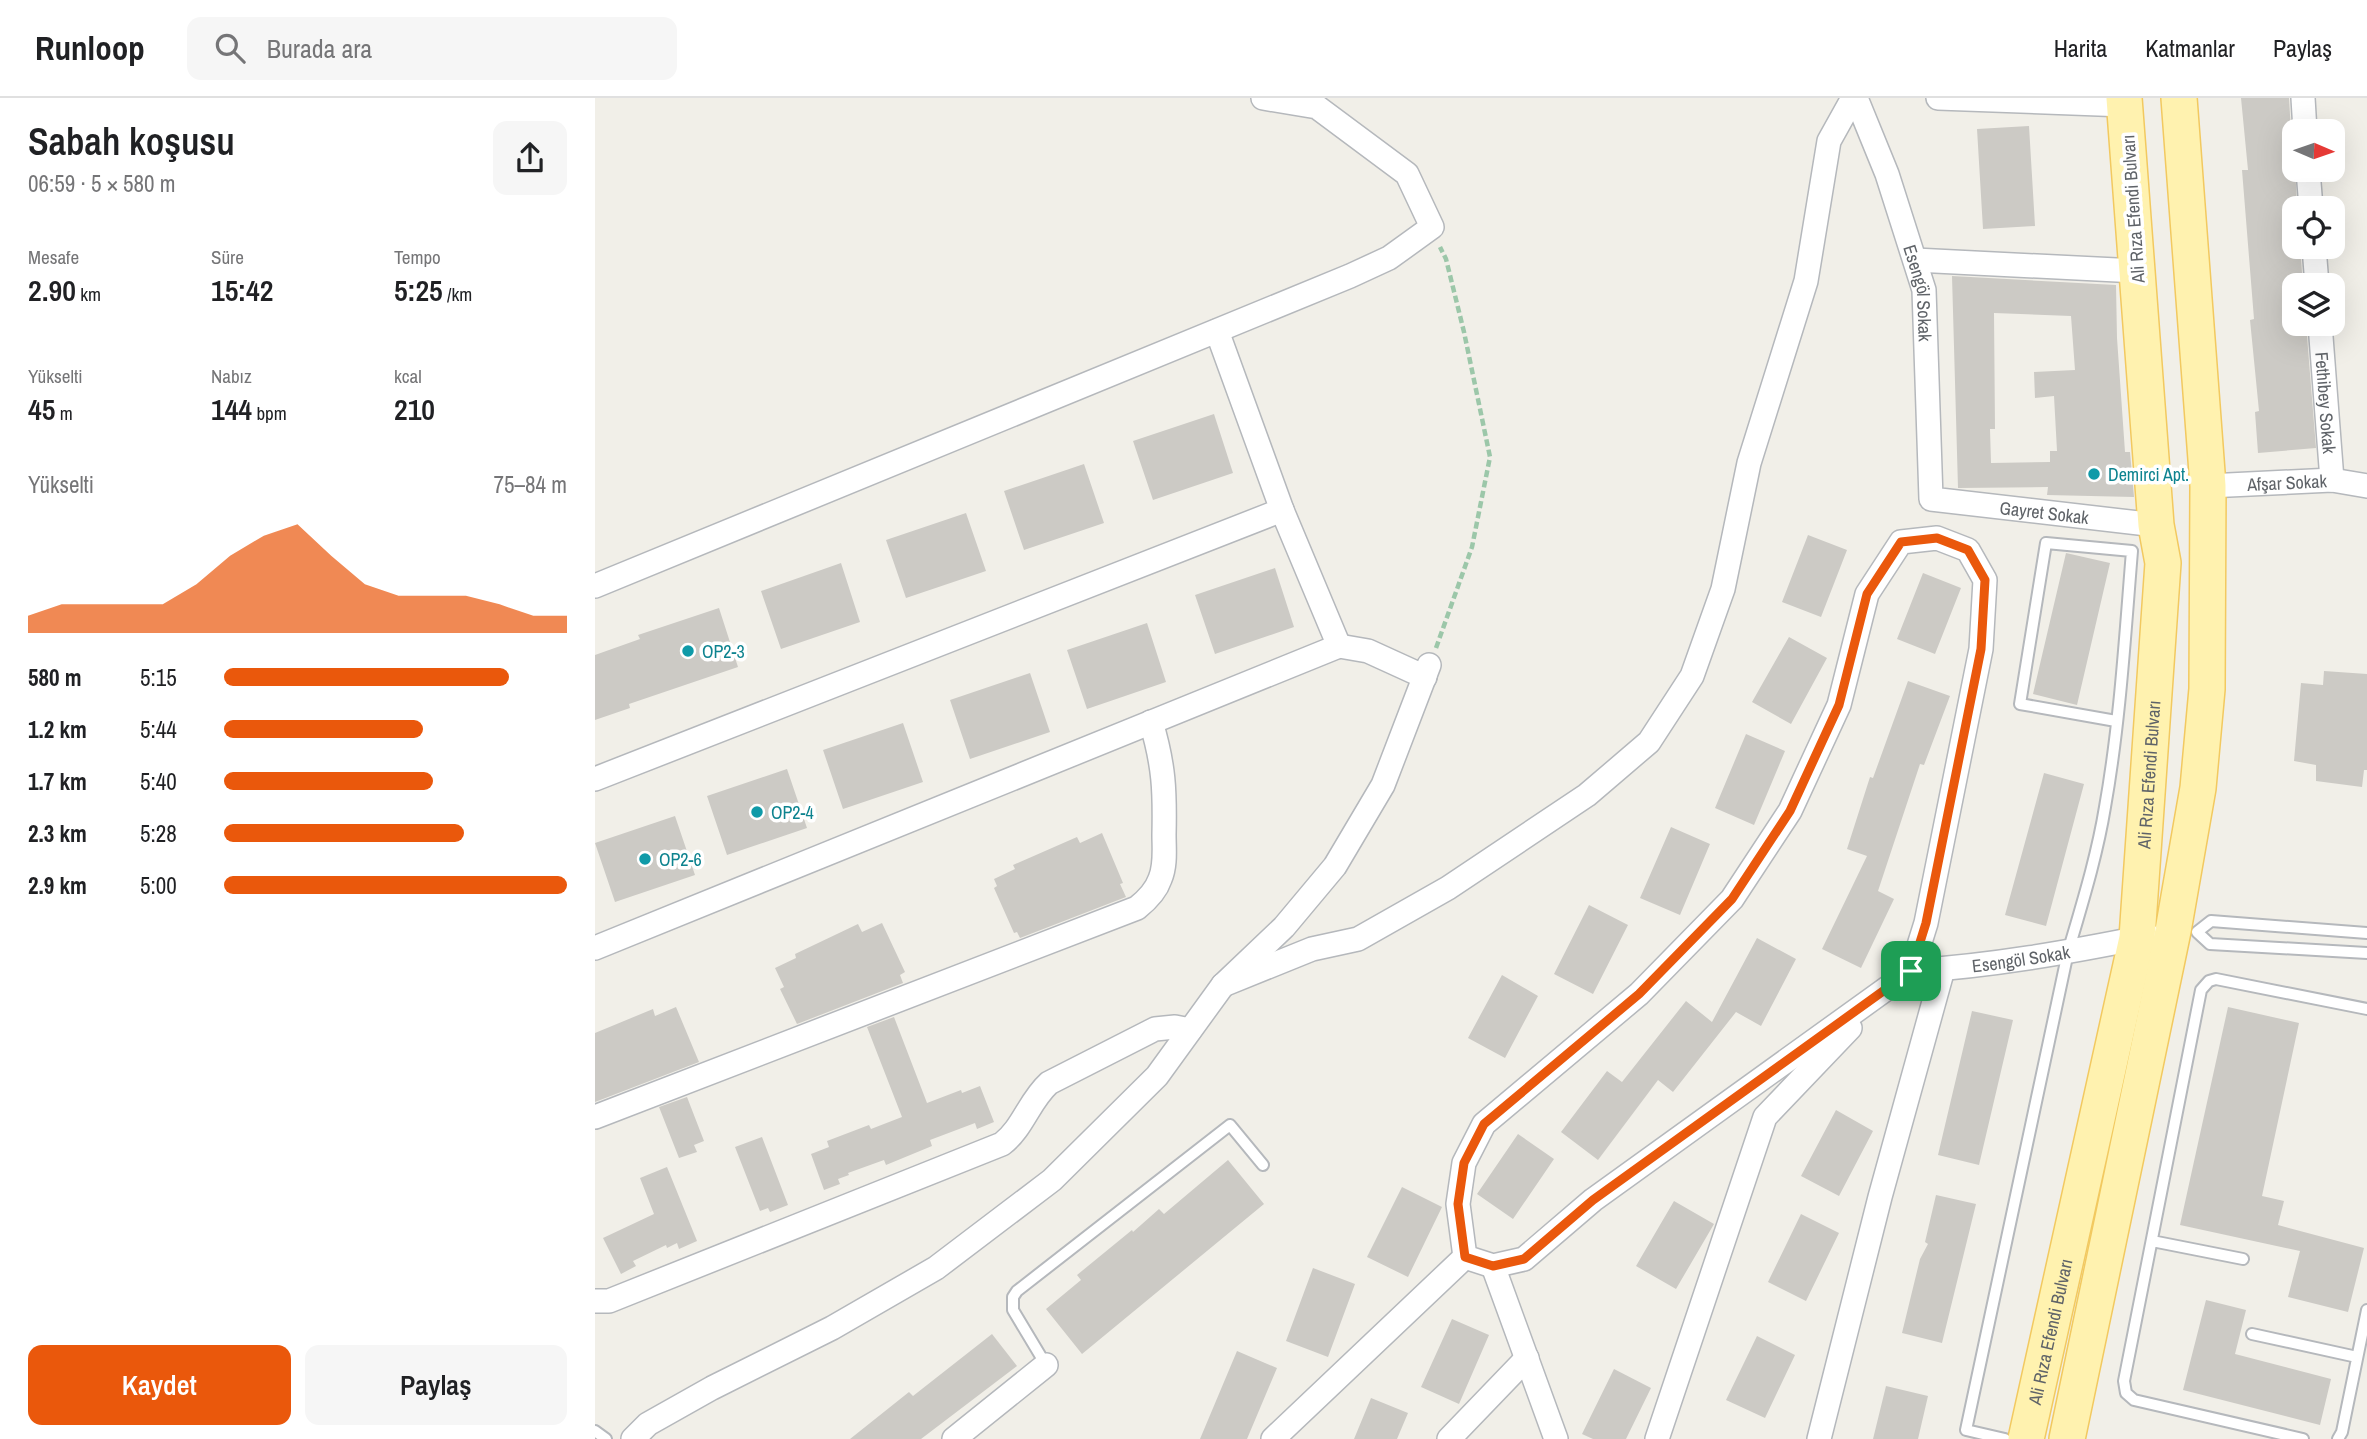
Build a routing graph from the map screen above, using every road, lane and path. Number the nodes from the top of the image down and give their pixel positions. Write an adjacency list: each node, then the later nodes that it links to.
1 (1263, 98): 8 (street)
2 (1855, 98): 9 (street, Esengöl Sokak); 33 (street)
3 (1938, 98): 6 (street)
4 (2179, 98): 14 (main road)
5 (2303, 98): 7 (street)
6 (2125, 102): 10 (main road, Ali Rıza Efendi Bulvarı)
7 (2304, 119)
8 (1431, 227): 11 (street); 21 (path)
9 (1915, 260): 10 (street); 16 (street, Esengöl Sokak)
10 (2137, 271): 18 (main road, Ali Rıza Efendi Bulvarı)
11 (1217, 331): 17 (street); 19 (street)
12 (2321, 336): 13 (street, Fethibey Sokak)
13 (2332, 480): 14 (street, Afşar Sokak); 15 (street, Afşar Sokak)
14 (2208, 486): 25 (main road)
15 (2367, 486)
16 (1931, 499): 18 (street, Gayret Sokak)
17 (1282, 510): 20 (street); 24 (street)
18 (2156, 525): 27 (main road, Ali Rıza Efendi Bulvarı)
19 (595, 586)
20 (1339, 646): 21 (street); 23 (street)
21 (1427, 671): 33 (street)
22 (2116, 721): 22 (lane); 29 (lane)
23 (1151, 722): 28 (street); 37 (street)
24 (595, 779)
25 (2173, 931): 27 (street, Esengöl Sokak); 60 (main road)
26 (2367, 933): 30 (lane)
27 (2137, 939): 29 (street, Esengöl Sokak); 59 (main road, Ali Rıza Efendi Bulvarı)
28 (595, 948)
29 (2068, 952): 31 (street, Esengöl Sokak); 58 (lane)
30 (2367, 953)
31 (1943, 969): 32 (street, Esengöl Sokak); 57 (street)
32 (1911, 971): 34 (street); 40 (street)
33 (1223, 985): 36 (street)
34 (1890, 986): 42 (street); 56 (street)
35 (2367, 1009): 39 (lane)
36 (1190, 1030): 43 (street); 51 (street)
37 (595, 1117)
38 (1263, 1165): 48 (lane)
39 (2151, 1241): 41 (lane); 61 (lane)
40 (1465, 1257): 42 (street); 53 (street)
41 (2243, 1259)
42 (1493, 1266): 47 (street)
43 (595, 1301)
44 (2367, 1310): 46 (lane)
45 (2252, 1334): 46 (lane)
46 (2357, 1357): 62 (lane)
47 (1527, 1358): 54 (street); 55 (street)
48 (1046, 1365): 52 (street)
49 (595, 1431): 50 (lane)
50 (606, 1439)
51 (633, 1439)
52 (954, 1439)
53 (1273, 1439)
54 (1449, 1439)
55 (1556, 1439)
56 (1657, 1439)
57 (1819, 1439)
58 (2005, 1439)
59 (2026, 1439)
60 (2067, 1439)
61 (2303, 1439)
62 (2338, 1439)

